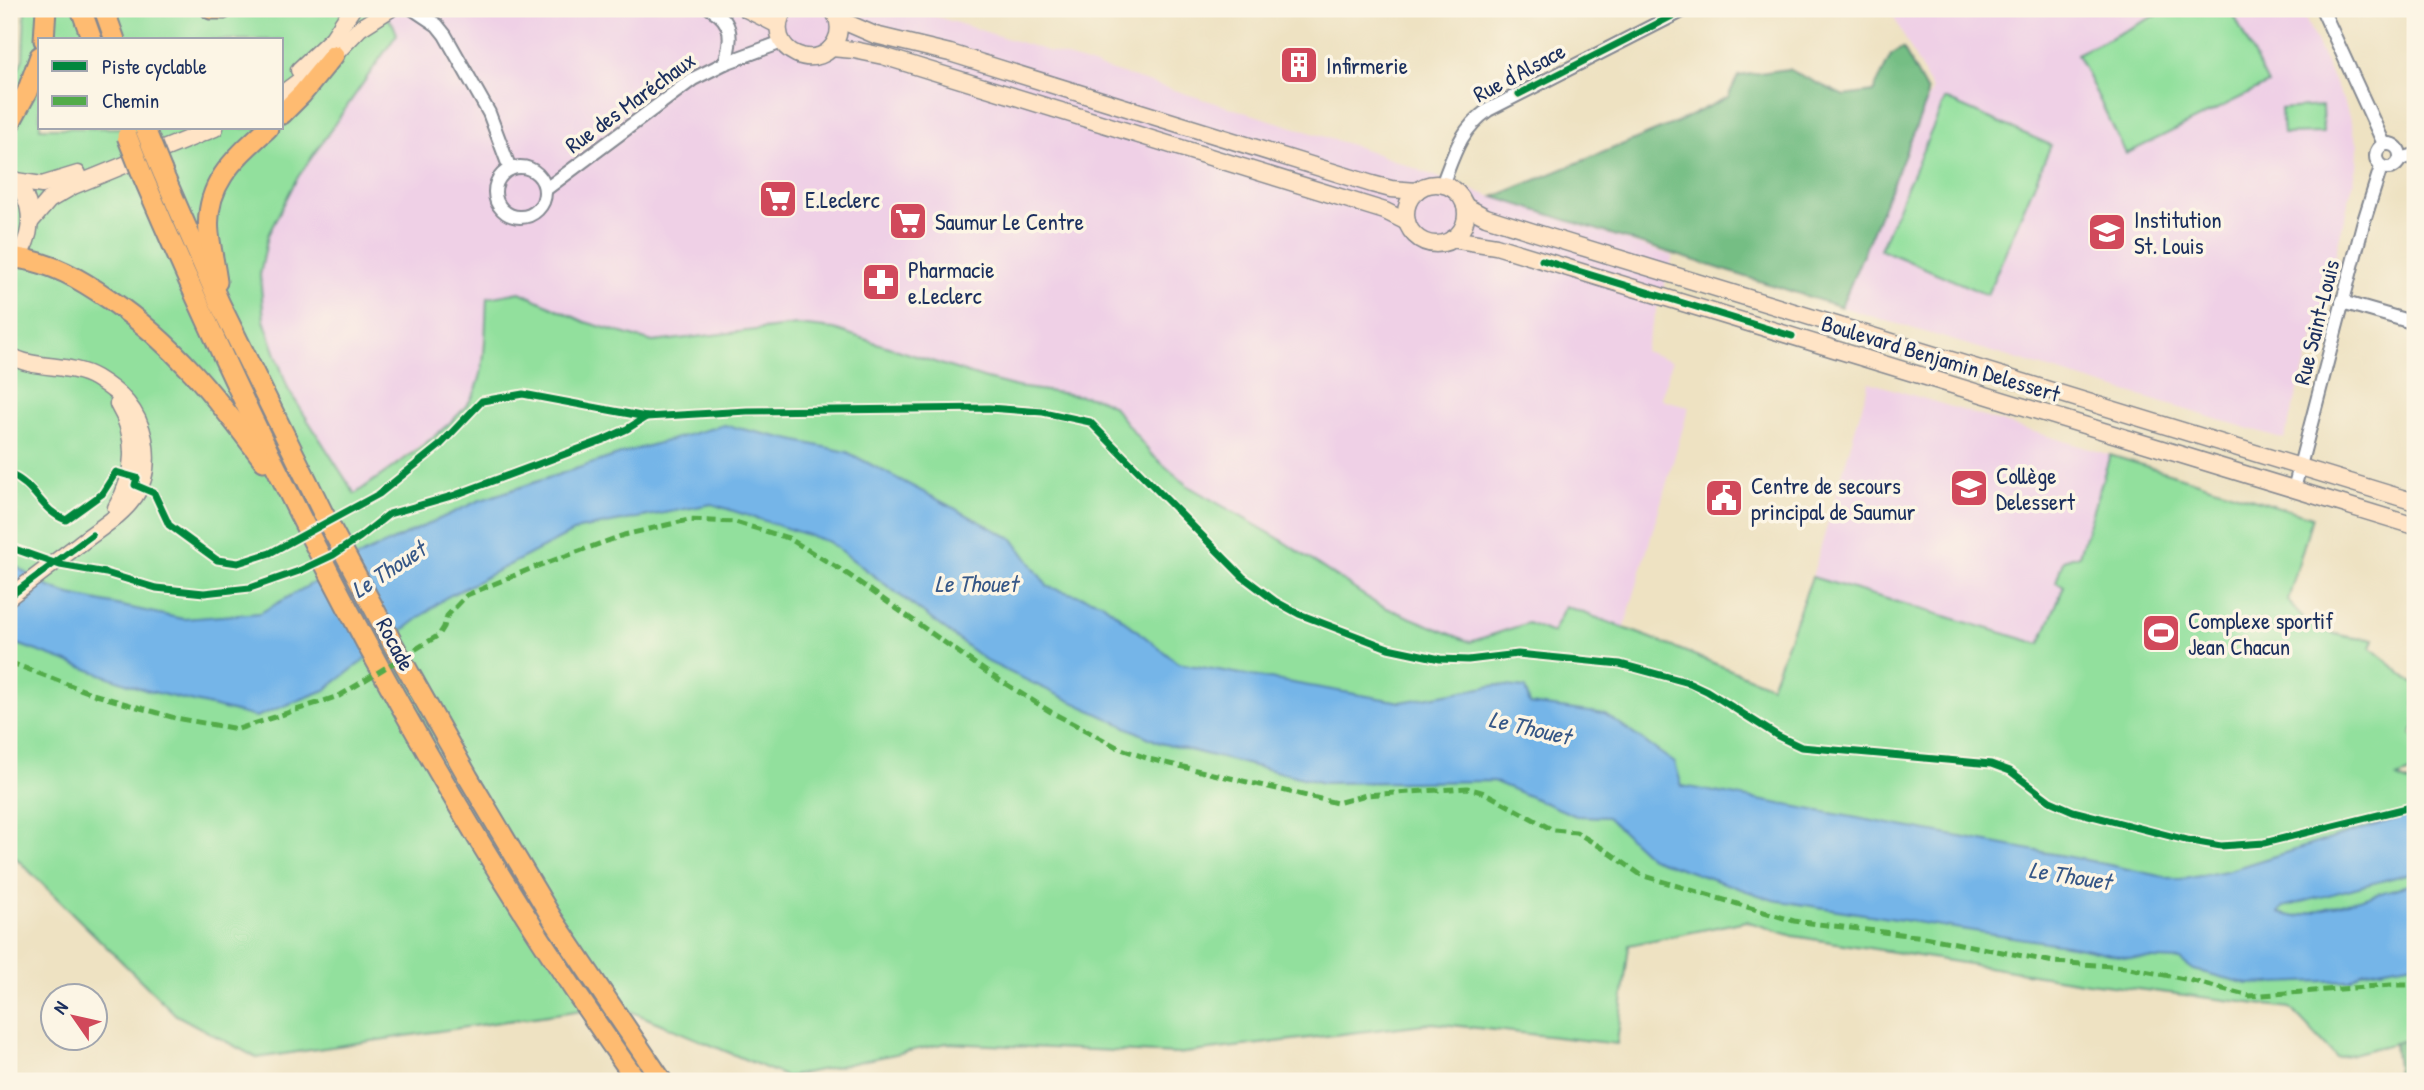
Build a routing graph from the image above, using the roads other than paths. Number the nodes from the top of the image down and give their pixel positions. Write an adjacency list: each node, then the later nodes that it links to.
1 (46, 9): 16 (highway)
2 (81, 9): 17 (highway)
3 (104, 9): 18 (highway)
4 (211, 9): 5 (highway)
5 (223, 9)
6 (352, 9): 24 (main road)
7 (390, 9): 21 (main road)
8 (413, 9): 36 (street)
9 (711, 9): 23 (street)
10 (746, 9): 15 (main road)
11 (785, 9): 15 (main road)
12 (1686, 9): 39 (street, Rue d'Alsace)
13 (2322, 9): 32 (street)
14 (835, 14): 20 (main road); 41 (main road)
15 (778, 25): 19 (main road)
16 (44, 38)
17 (91, 38)
18 (114, 38)
19 (782, 42): 20 (main road); 23 (street, Rue des Maréchaux)
20 (831, 48): 44 (main road)
21 (334, 55): 25 (main road); 26 (highway)
22 (38, 62): 27 (highway)
23 (725, 62): 40 (street, Rue des Maréchaux)
24 (284, 82)
25 (284, 92)
26 (284, 112)
27 (9, 125)
28 (135, 130): 37 (highway, Rocade, bridge)
29 (188, 130): 38 (main road)
30 (210, 130): 43 (main road)
31 (266, 130): 48 (highway)
32 (2384, 144): 34 (street); 35 (street)
33 (2415, 155): 34 (street)
34 (2400, 159): 35 (street)
35 (2381, 167): 47 (street, Rue Saint-Louis)
36 (510, 169): 40 (street); 40 (street, Rue des Maréchaux)
37 (153, 175): 48 (highway); 53 (highway, Rocade)
38 (12, 178): 43 (main road)
39 (1441, 185): 41 (main road); 42 (main road)
40 (546, 189)
41 (1416, 191): 44 (main road)
42 (1465, 206): 45 (main road); 51 (main road, Boulevard Benjamin Delessert)
43 (31, 221): 46 (main road)
44 (1406, 222): 45 (main road)
45 (1452, 239): 52 (main road, Boulevard Benjamin Delessert)
46 (13, 262): 53 (highway)
47 (2342, 302): 49 (street); 51 (street, Rue Saint-Louis)
48 (220, 304): 58 (highway)
49 (2415, 323)
50 (9, 355): 56 (main road)
51 (2300, 466): 52 (street, Rue Saint-Louis); 54 (main road, Boulevard Benjamin Delessert)
52 (2294, 489): 55 (main road, Boulevard Benjamin Delessert)
53 (292, 499): 57 (highway, Rocade)
54 (2415, 502)
55 (2415, 526)
56 (9, 597)
57 (637, 1081)
58 (662, 1081)

